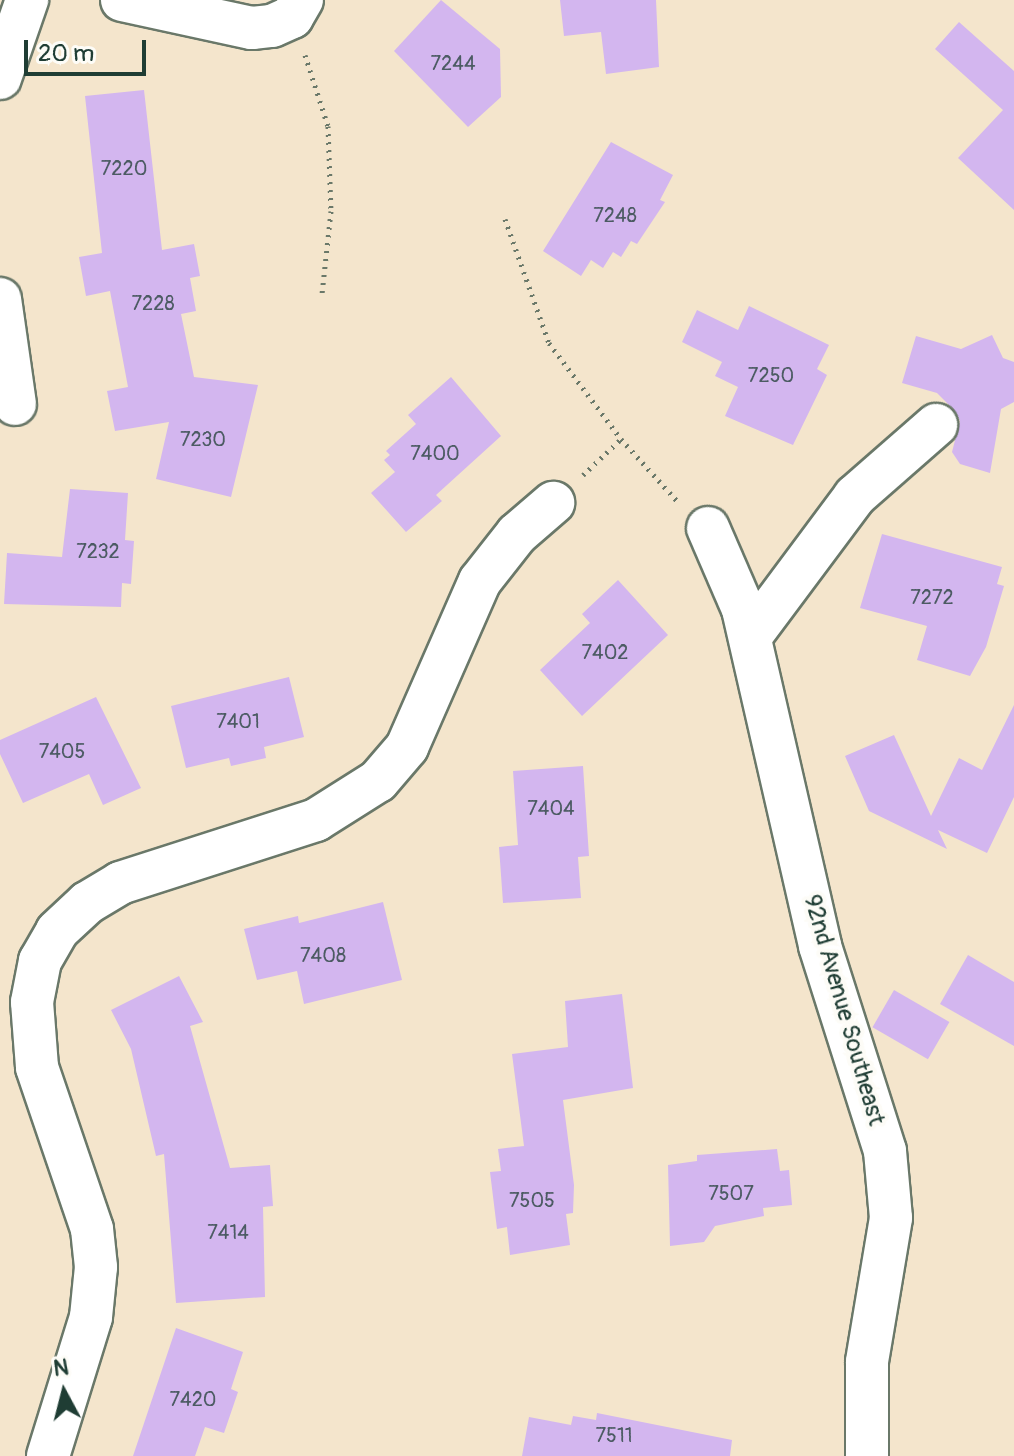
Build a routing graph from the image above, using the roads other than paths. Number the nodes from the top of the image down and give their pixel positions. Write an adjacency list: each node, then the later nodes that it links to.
1 (27, 0): 4 (street)
2 (122, 0): 3 (street)
3 (297, 8)
4 (0, 78)
5 (0, 299): 6 (street)
6 (15, 404)
7 (936, 425): 10 (street)
8 (553, 503): 11 (street)
9 (708, 528): 10 (street, 92nd Avenue Southeast)
10 (750, 637): 12 (street, 92nd Avenue Southeast)
11 (48, 1456)
12 (867, 1456)

